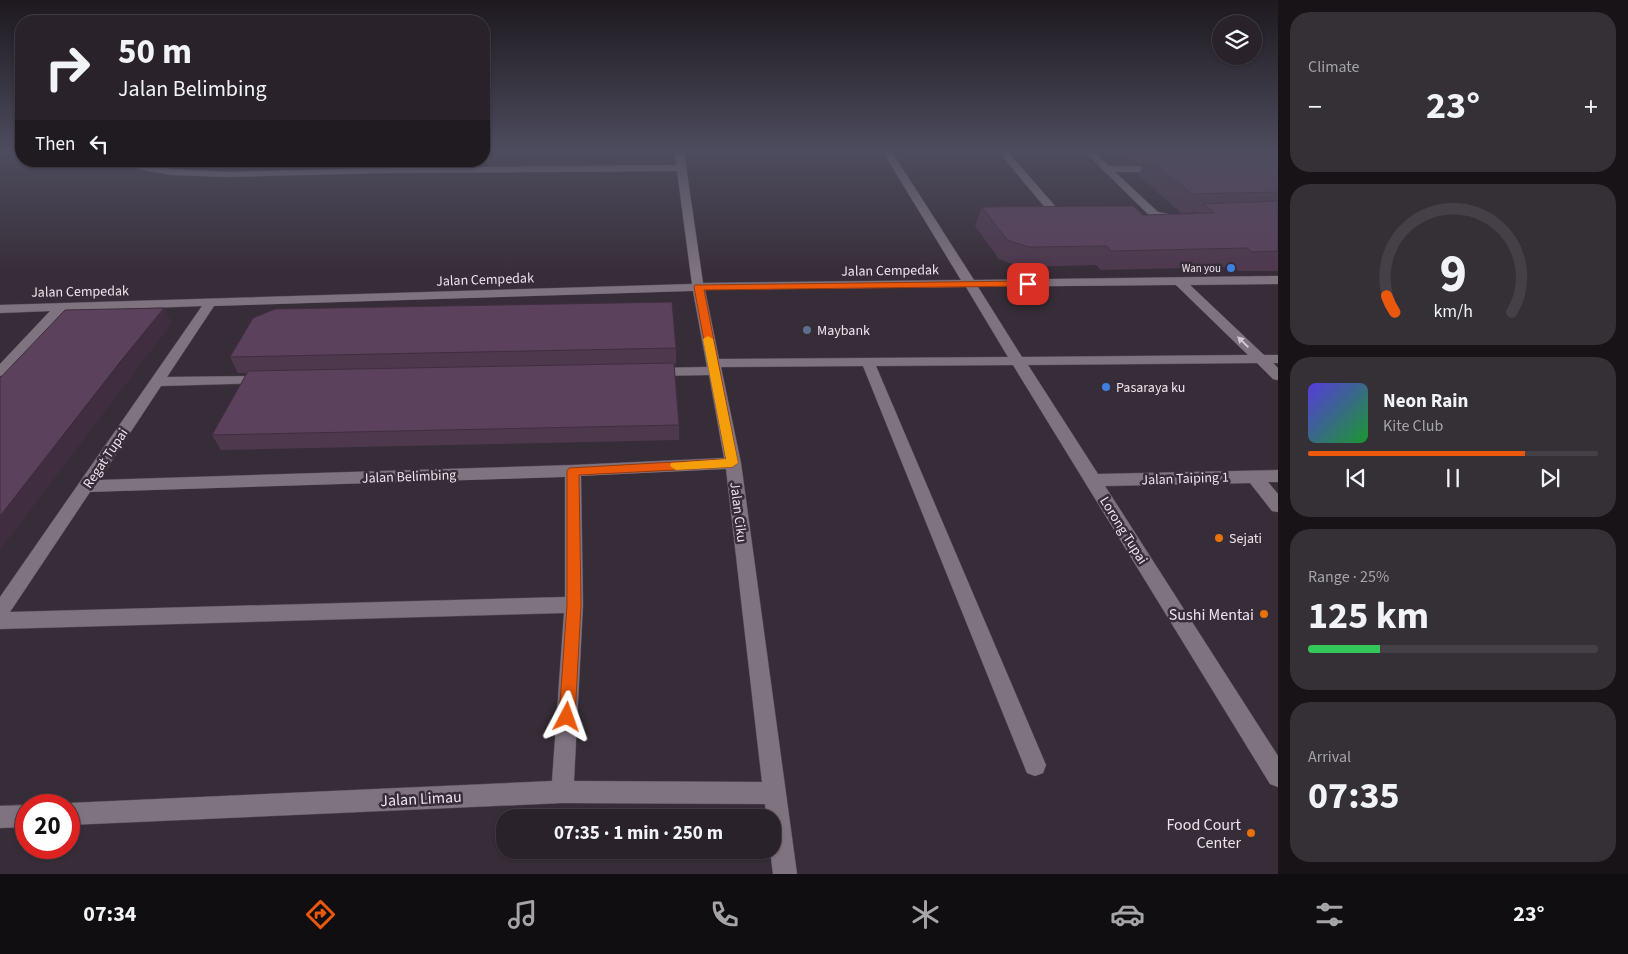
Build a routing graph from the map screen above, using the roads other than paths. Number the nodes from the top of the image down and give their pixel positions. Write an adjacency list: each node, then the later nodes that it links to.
1 (684, 193): 10 (street, Jalan Ciku)
2 (913, 193): 9 (street, Lorong Tupai)
3 (1038, 193): 5 (street)
4 (1131, 193): 6 (street)
5 (1052, 209)
6 (1181, 217)
7 (1278, 280): 8 (street, Jalan Cempedak)
8 (1179, 281): 9 (street, Jalan Cempedak); 14 (street, one-way to 8)
9 (971, 285): 10 (street, Jalan Cempedak); 16 (street, Lorong Tupai)
10 (698, 287): 11 (street, Jalan Cempedak); 18 (street, Jalan Ciku)
11 (210, 304): 12 (street, Jalan Cempedak); 23 (street, Regat Tupai)
12 (62, 306): 13 (street, Jalan Cempedak); 19 (street)
13 (0, 309)
14 (1261, 359): 15 (street); 16 (street); 21 (street)
15 (1278, 359)
16 (1018, 361): 17 (street); 28 (street, Lorong Tupai)
17 (868, 362): 18 (street); 34 (street)
18 (713, 367): 20 (street); 24 (street, Jalan Ciku)
19 (0, 372)
20 (644, 373)
21 (1278, 376)
22 (277, 380): 23 (street)
23 (157, 382): 29 (street, Regat Tupai)
24 (732, 463): 25 (street, Jalan Belimbing); 37 (street, Jalan Ciku)
25 (573, 471): 29 (street, Jalan Belimbing); 31 (street)
26 (1254, 476): 27 (street, Jalan Taiping 1); 28 (street, Jalan Taiping 1); 30 (street)
27 (1278, 476)
28 (1092, 480): 35 (street, Lorong Tupai)
29 (86, 486): 32 (street, Regat Tupai)
30 (1278, 506)
31 (574, 605): 33 (street); 36 (street)
32 (0, 612)
33 (0, 621)
34 (1035, 765)
35 (1278, 776)
36 (562, 792): 37 (street, Jalan Limau); 38 (street, Jalan Limau)
37 (773, 793): 41 (street, Jalan Ciku)
38 (80, 814)
39 (15, 816): 40 (street)
40 (0, 817)
41 (785, 874)

